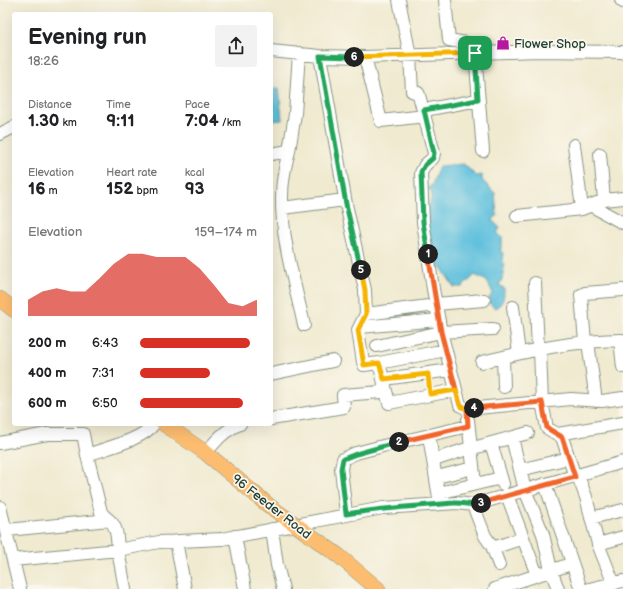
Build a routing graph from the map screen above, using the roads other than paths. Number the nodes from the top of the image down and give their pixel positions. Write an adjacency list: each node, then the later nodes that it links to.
1 (399, 0): 8 (street)
2 (445, 0): 6 (street)
3 (273, 51): 5 (street)
4 (623, 52): 6 (street)
5 (298, 53): 7 (street); 15 (street)
6 (475, 53): 8 (street); 10 (street)
7 (320, 56): 9 (street); 20 (street)
8 (410, 56): 9 (street); 11 (street)
9 (365, 57): 11 (street)
10 (478, 100): 11 (street); 16 (street)
11 (425, 113): 30 (street)
12 (12, 128): 13 (street)
13 (0, 134)
14 (574, 145): 23 (street)
15 (289, 151): 17 (street); 22 (street)
16 (484, 151)
17 (273, 154)
18 (600, 154): 21 (street)
19 (623, 198): 21 (street)
20 (345, 200): 22 (street); 33 (street)
21 (604, 200): 23 (street)
22 (282, 208): 34 (street)
23 (587, 208): 24 (street); 25 (street)
24 (517, 216)
25 (623, 223)
26 (535, 283): 42 (street)
27 (623, 290): 39 (street)
28 (0, 298): 32 (main road)
29 (484, 300): 30 (street)
30 (436, 304): 33 (street); 35 (street)
31 (513, 307): 43 (street)
32 (12, 308)
33 (366, 314): 36 (street)
34 (304, 325)
35 (440, 326): 36 (street); 37 (street); 40 (street); 41 (street)
36 (360, 328): 47 (street)
37 (493, 329)
38 (622, 340): 39 (street); 48 (street)
39 (587, 342): 42 (street); 57 (street)
40 (377, 346)
41 (446, 350): 47 (street); 49 (street)
42 (539, 350): 43 (street); 58 (street)
43 (519, 353): 44 (street)
44 (503, 357): 46 (street); 53 (street)
45 (333, 361): 50 (street)
46 (482, 362)
47 (379, 363): 52 (street)
48 (623, 367)
49 (451, 370): 51 (street); 54 (street)
50 (273, 374)
51 (428, 374): 52 (street); 55 (street)
52 (384, 382): 55 (street); 60 (street)
53 (504, 386)
54 (456, 390): 55 (street); 59 (street)
55 (430, 394)
56 (623, 398): 57 (street)
57 (596, 401): 58 (street)
58 (542, 402): 59 (street); 67 (street)
59 (467, 409): 65 (street)
60 (273, 419)
61 (623, 423): 67 (street)
62 (152, 426): 74 (street)
63 (167, 426): 73 (main road, 96 Feeder Road)
64 (235, 426): 73 (street)
65 (468, 426): 68 (street); 72 (street)
66 (528, 433): 69 (street)
67 (558, 434): 75 (street)
68 (429, 436): 76 (street); 90 (street)
69 (512, 438): 71 (street); 79 (street)
70 (0, 443): 74 (street)
71 (491, 443): 72 (street); 82 (street)
72 (470, 449): 76 (street); 78 (street)
73 (206, 453): 94 (main road, 96 Feeder Road)
74 (87, 455): 93 (street)
75 (568, 458): 79 (street); 81 (street)
76 (434, 460): 80 (street)
77 (623, 462): 81 (street)
78 (473, 468): 80 (street); 83 (street)
79 (520, 470): 85 (street)
80 (437, 477): 87 (street)
81 (576, 477): 84 (street); 92 (street)
82 (501, 478): 83 (street); 86 (street)
83 (475, 484): 87 (street)
84 (545, 484): 85 (street); 105 (street)
85 (525, 490): 86 (street); 107 (street)
86 (506, 495): 88 (street); 99 (street)
87 (440, 498): 88 (street); 90 (street)
88 (473, 505): 102 (street)
89 (0, 507): 96 (street)
90 (346, 514): 94 (street)
91 (622, 514): 92 (street)
92 (591, 518): 101 (street)
93 (109, 520): 96 (street); 103 (street)
94 (295, 526): 95 (street); 116 (main road, 96 Feeder Road)
95 (272, 529): 97 (street); 115 (street)
96 (6, 530): 104 (street)
97 (235, 536): 100 (street); 114 (street)
98 (623, 537): 101 (street)
99 (523, 538): 102 (street); 108 (street)
100 (176, 541): 103 (street); 113 (street)
101 (598, 544): 109 (street)
102 (493, 548): 106 (street)
103 (118, 550): 104 (street); 112 (street)
104 (13, 560): 111 (street)
105 (571, 564): 107 (street); 118 (street)
106 (499, 565)
107 (551, 570): 108 (street); 110 (street)
108 (537, 575): 117 (street)
109 (619, 582): 119 (street)
110 (555, 588)
111 (20, 589)
112 (125, 589)
113 (185, 589)
114 (245, 589)
115 (284, 589)
116 (378, 589)
117 (496, 589)
118 (580, 589)
119 (589, 589)

